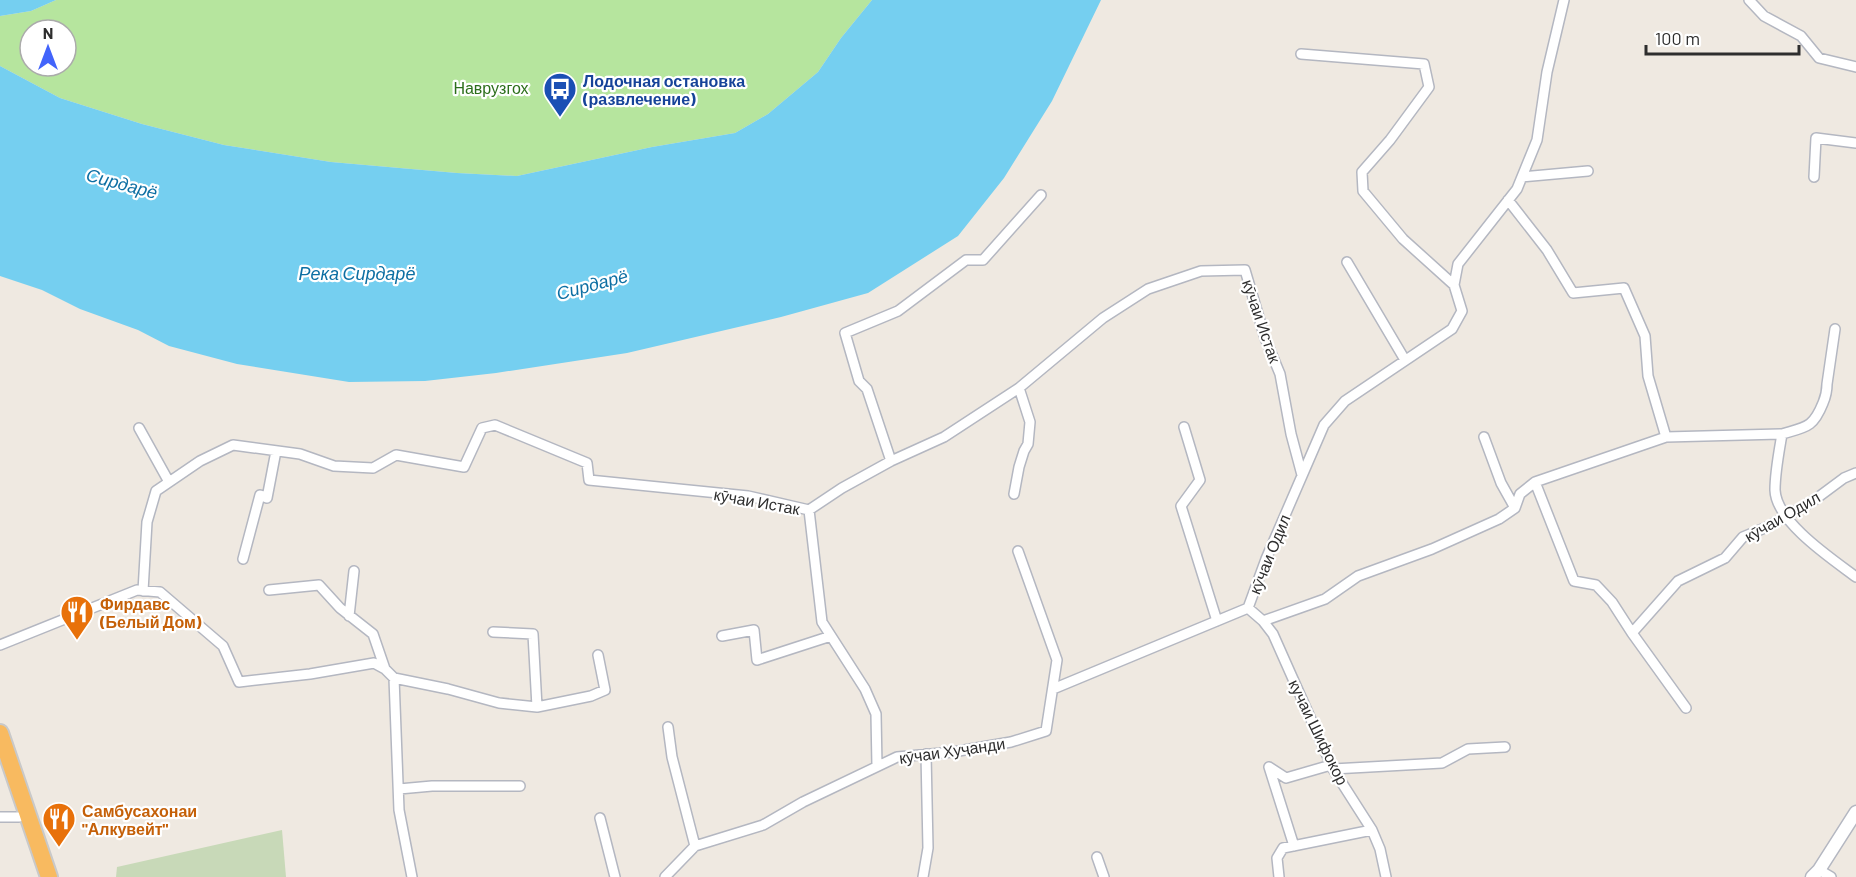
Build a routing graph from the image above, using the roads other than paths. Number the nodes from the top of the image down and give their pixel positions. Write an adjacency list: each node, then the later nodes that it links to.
1 (1564, 0): 7 (street)
2 (1749, 0): 4 (street)
3 (1301, 54): 12 (street)
4 (1856, 67)
5 (1856, 143): 8 (street)
6 (1588, 171): 7 (street)
7 (1522, 177): 10 (street)
8 (1814, 177)
9 (1041, 195): 22 (street)
10 (1508, 200): 12 (street); 20 (street)
11 (1347, 262): 14 (street)
12 (1454, 285): 14 (street, кӯчаи Одил)
13 (1835, 329): 18 (street)
14 (1405, 360): 24 (street, кӯчаи Одил)
15 (1019, 388): 22 (street, кӯчаи Истак); 24 (street, кӯчаи Истак); 27 (street)
16 (1184, 427): 39 (street)
17 (139, 428): 25 (street)
18 (1782, 434): 20 (street); 30 (street)
19 (1485, 437): 28 (street)
20 (1666, 437): 26 (street)
21 (276, 451): 25 (street, кӯчаи Истак); 29 (street, кӯчаи Истак); 32 (street)
22 (891, 461): 29 (street, кӯчаи Истак)
23 (1856, 473): 30 (street, кӯчаи Одил)
24 (1302, 475): 37 (street, кӯчаи Одил)
25 (169, 482): 36 (street, кӯчаи Истак)
26 (1535, 482): 28 (street, кӯчаи Одил); 42 (street)
27 (1014, 494)
28 (1515, 508): 40 (street, кӯчаи Одил)
29 (809, 510): 44 (street)
30 (1785, 516): 34 (street); 42 (street, кӯчаи Одил)
31 (1018, 551): 49 (street, кӯчаи Хуҷанди)
32 (243, 559)
33 (354, 572): 38 (street)
34 (1856, 577)
35 (269, 590): 38 (street)
36 (143, 591): 45 (street); 47 (street)
37 (1248, 608): 39 (street); 40 (street, кӯчаи Одил)
38 (349, 616): 47 (street)
39 (1217, 621): 49 (street)
40 (1263, 621): 57 (street, кучаи Шифокор)
41 (493, 633): 50 (street)
42 (1632, 633): 51 (street)
43 (722, 636): 44 (street)
44 (831, 636): 56 (street)
45 (0, 645)
46 (598, 655): 50 (street)
47 (385, 669): 48 (street)
48 (394, 678): 50 (street); 60 (street)
49 (1053, 689): 55 (street, кӯчаи Хуҷанди)
50 (537, 707)
51 (1686, 708)
52 (668, 727): 66 (street)
53 (0, 734): 71 (highway)
54 (1505, 747): 57 (street)
55 (926, 754): 56 (street, кӯчаи Хуҷанди); 75 (street)
56 (877, 766): 66 (street, кӯчаи Хуҷанди)
57 (1332, 767): 65 (street, кучаи Шифокор); 67 (street)
58 (0, 768): 63 (highway)
59 (520, 786): 60 (street)
60 (399, 789): 72 (street)
61 (1856, 812): 69 (street)
62 (0, 816): 63 (street)
63 (19, 817): 70 (highway)
64 (600, 818): 73 (street)
65 (1372, 830): 67 (street); 78 (street, кучаи Шифокор)
66 (695, 846): 74 (street, кӯчаи Хуҷанди)
67 (1294, 846): 77 (street)
68 (1097, 857): 76 (street)
69 (1815, 873): 79 (street)
70 (38, 877)
71 (49, 877)
72 (412, 877)
73 (615, 877)
74 (665, 877)
75 (923, 877)
76 (1104, 877)
77 (1279, 877)
78 (1386, 877)
79 (1831, 877)

